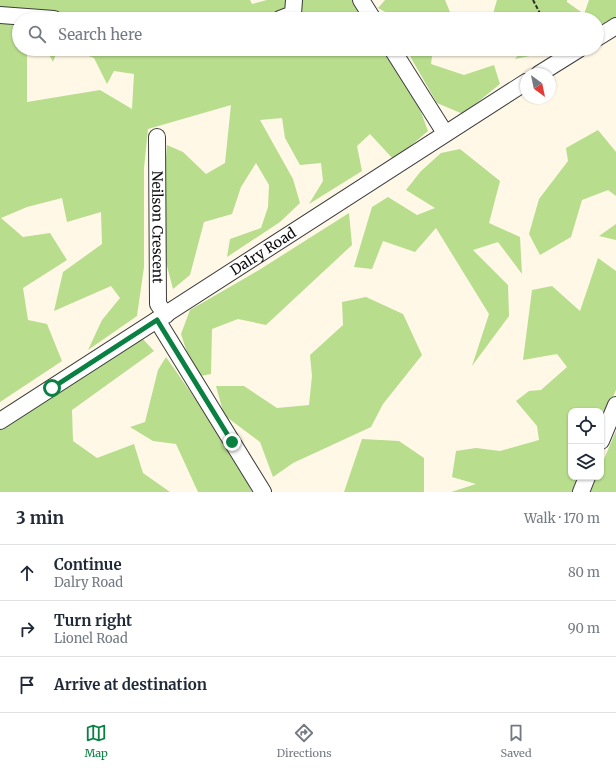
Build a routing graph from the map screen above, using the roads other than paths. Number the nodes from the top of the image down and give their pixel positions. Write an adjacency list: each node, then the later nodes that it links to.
1 (294, 0): 3 (street)
2 (361, 0): 4 (street)
3 (293, 12)
4 (369, 12)
5 (0, 15): 6 (street)
6 (12, 16)
7 (616, 26): 8 (street)
8 (604, 34)
9 (396, 56): 13 (street)
10 (568, 56): 11 (street)
11 (549, 68)
12 (520, 86): 13 (street, Dalry Road)
13 (445, 133): 15 (street, Dalry Road)
14 (157, 137): 15 (street, Neilson Crescent)
15 (161, 317): 17 (street, Dalry Road); 20 (street, Neilson Crescent)
16 (616, 405): 18 (street)
17 (0, 421)
18 (604, 434)
19 (586, 480): 21 (street)
20 (263, 492)
21 (581, 492)

